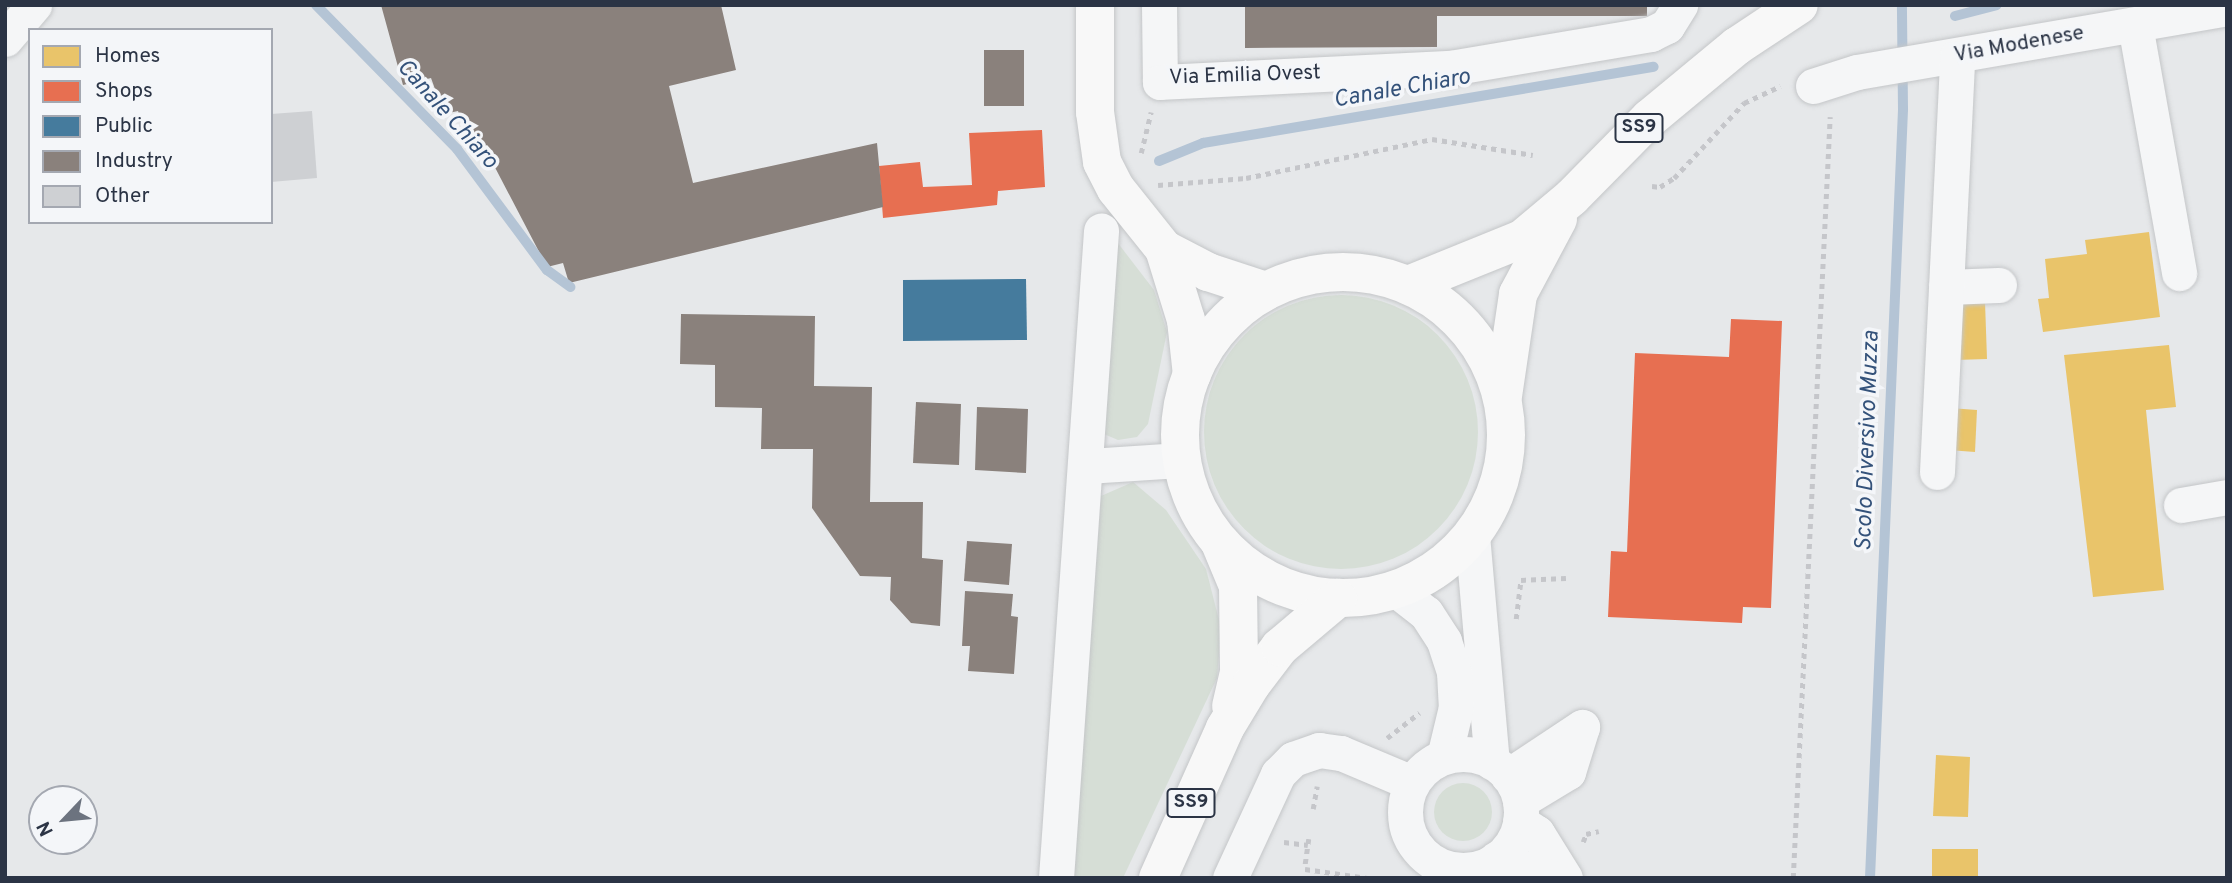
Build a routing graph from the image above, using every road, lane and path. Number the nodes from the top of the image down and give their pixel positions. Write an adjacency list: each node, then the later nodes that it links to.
1 (34, 5): 8 (street)
2 (1095, 5): 18 (main road)
3 (1159, 5): 10 (street, Via Emilia Ovest)
4 (1681, 5): 10 (street, Via Emilia Ovest)
5 (1799, 5): 16 (main road, SS9)
6 (2227, 8): 7 (street, Via Modenese)
7 (2135, 25): 9 (street, Via Modenese); 19 (street)
8 (5, 39)
9 (1948, 58): 11 (street, Via Modenese); 22 (street)
10 (1160, 82): 13 (path)
11 (1813, 86): 15 (path); 51 (path)
12 (1533, 155): 14 (path)
13 (1145, 163)
14 (1151, 174)
15 (1652, 187)
16 (1572, 197): 20 (main road); 25 (main road)
17 (1101, 232): 27 (street)
18 (1164, 249): 23 (main road); 24 (main road)
19 (2179, 273)
20 (1408, 285): 23 (main road); 25 (main road)
21 (1999, 285): 22 (street)
22 (1946, 287): 28 (street)
23 (1266, 291): 24 (main road)
24 (1192, 374): 26 (main road)
25 (1502, 398): 31 (main road)
26 (1182, 460): 27 (street); 32 (main road)
27 (1088, 466): 45 (street)
28 (1937, 472)
29 (2227, 497): 30 (street)
30 (2181, 505)
31 (1472, 535): 34 (main road); 42 (street)
32 (1219, 541): 35 (main road); 38 (main road)
33 (1566, 578): 36 (path)
34 (1395, 589): 35 (main road); 40 (street)
35 (1338, 598): 38 (main road)
36 (1516, 629)
37 (1426, 709): 39 (path)
38 (1225, 728): 46 (main road, SS9)
39 (1385, 741)
40 (1444, 757): 41 (street); 42 (street)
41 (1412, 783): 44 (street); 47 (street)
42 (1510, 790): 44 (street); 50 (street)
43 (1310, 839): 48 (path)
44 (1489, 868): 49 (street)
45 (1056, 878)
46 (1157, 878)
47 (1230, 878)
48 (1367, 878)
49 (1553, 878)
50 (1565, 878)
51 (1793, 878)

